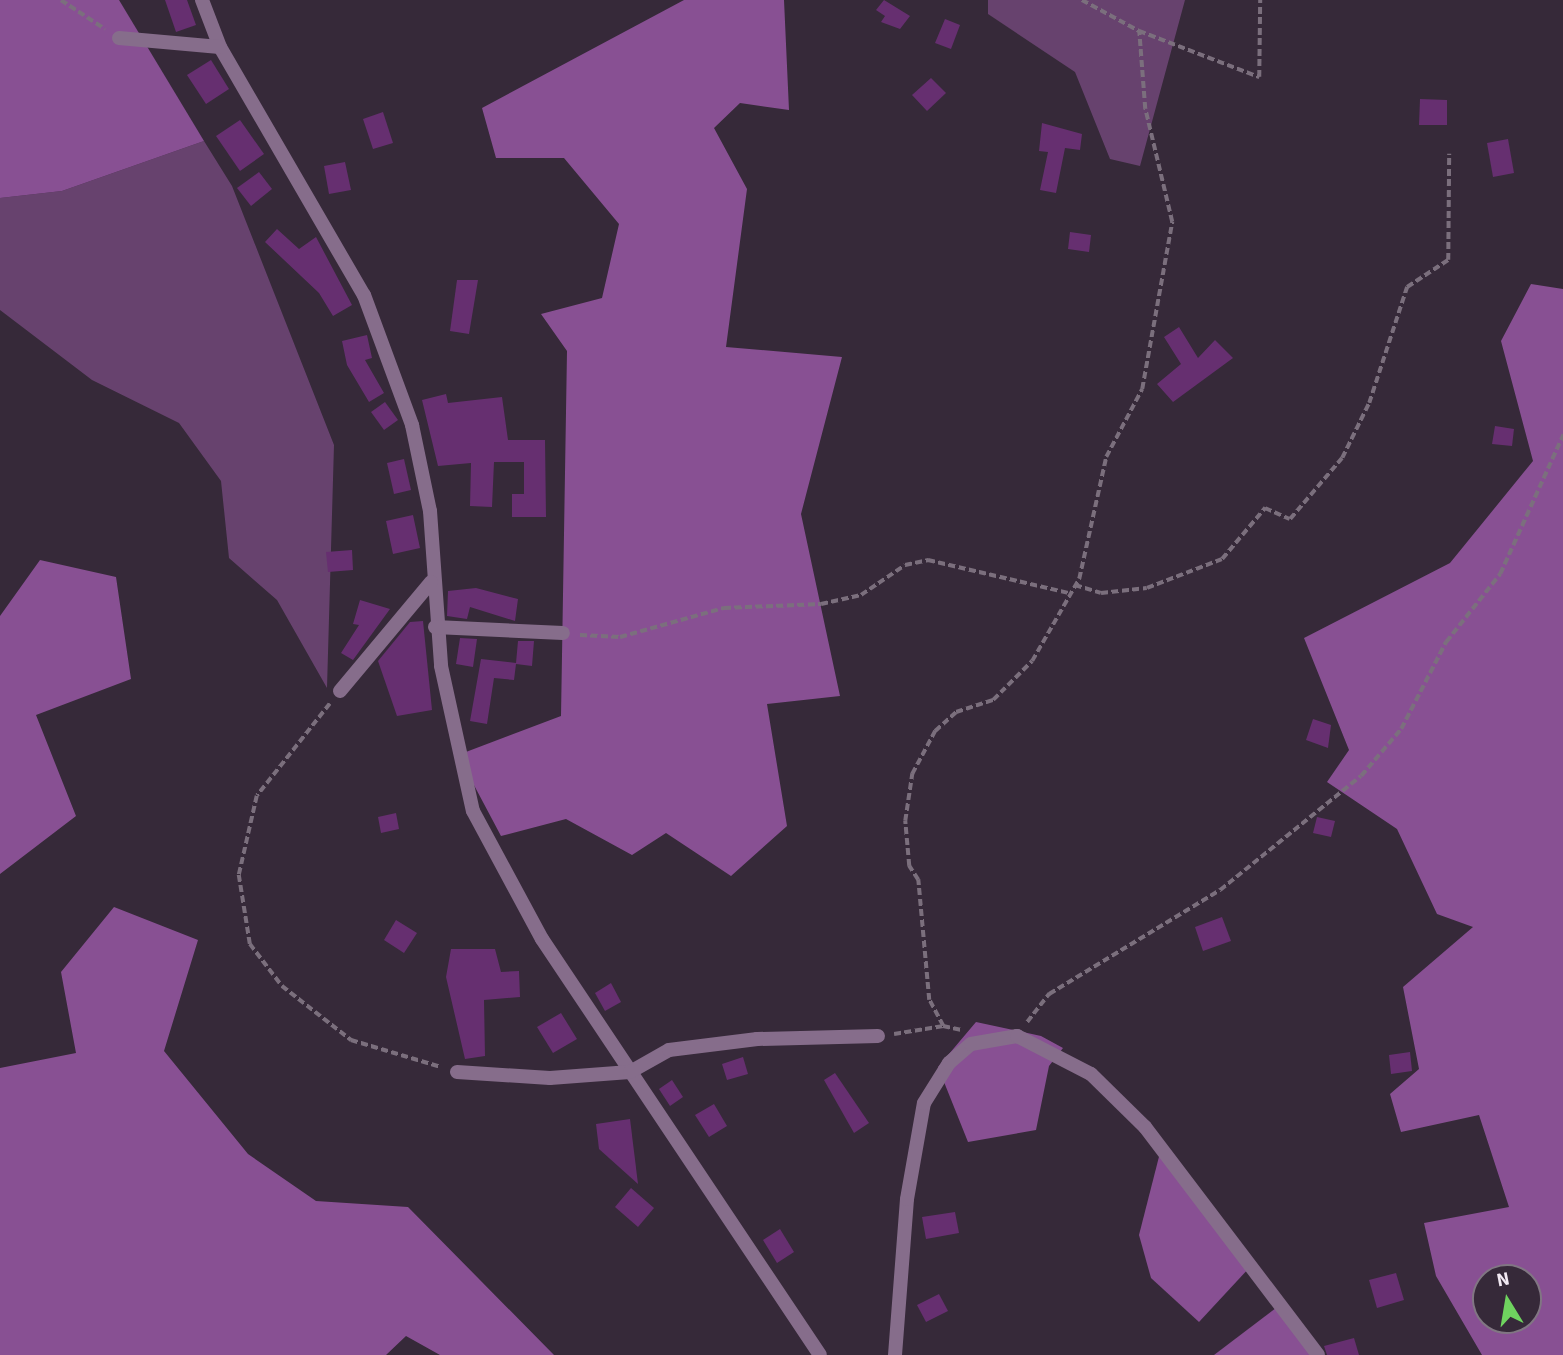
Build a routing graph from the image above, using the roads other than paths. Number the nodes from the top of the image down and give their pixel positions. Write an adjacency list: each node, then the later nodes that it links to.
1 (202, 0): 3 (street)
2 (119, 38): 3 (street)
3 (220, 47): 4 (street)
4 (431, 582): 5 (street); 7 (street)
5 (435, 627): 6 (street); 10 (street)
6 (563, 633)
7 (340, 691)
8 (878, 1036): 10 (street)
9 (457, 1072): 10 (street)
10 (630, 1073): 11 (street)
11 (820, 1355)
12 (895, 1355): 13 (street)
13 (1318, 1355)

